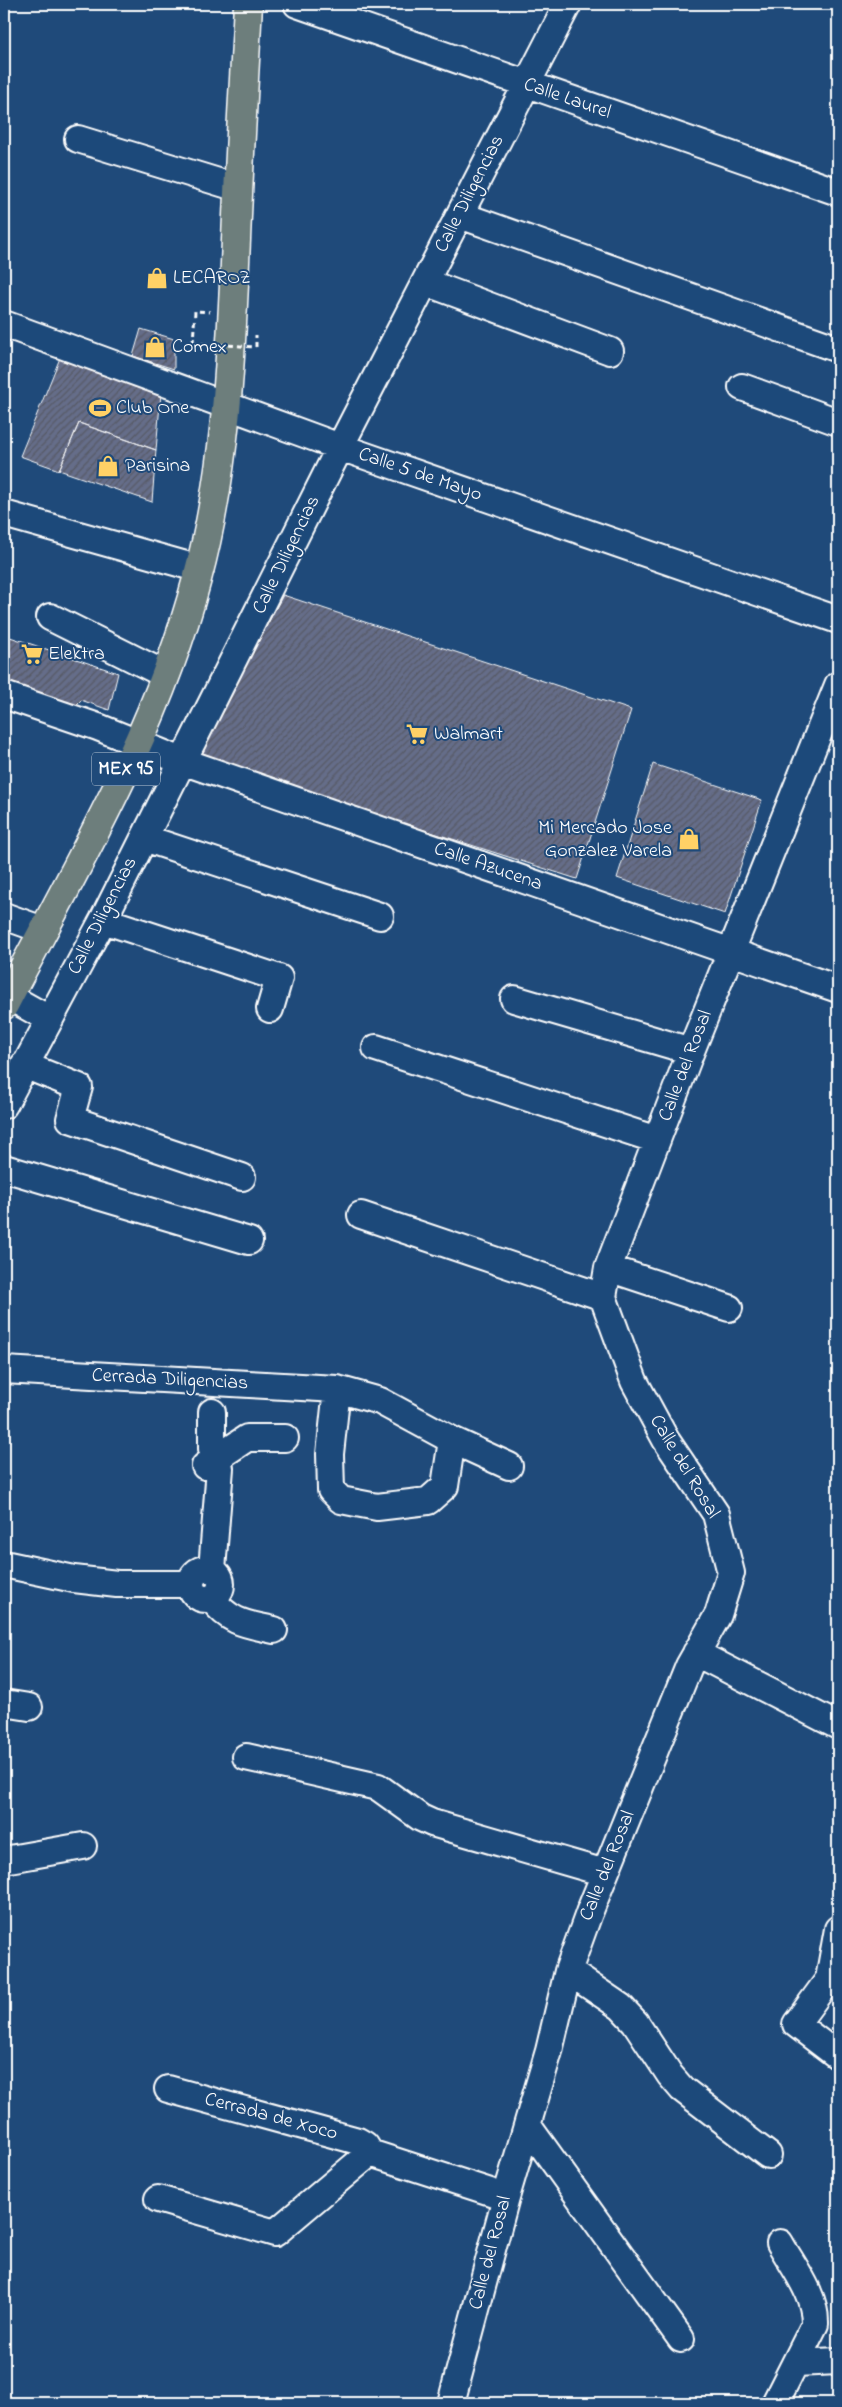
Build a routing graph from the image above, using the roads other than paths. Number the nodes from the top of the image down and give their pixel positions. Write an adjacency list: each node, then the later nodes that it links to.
1 (248, 4): 6 (main road, MEX 95)
2 (297, 4): 4 (street, Calle Laurel)
3 (568, 4): 4 (street, Calle Diligencias)
4 (527, 85): 7 (street, Calle Laurel); 8 (street, Calle Diligencias)
5 (78, 139): 6 (street)
6 (238, 188): 14 (main road, MEX 95)
7 (838, 192)
8 (460, 215): 9 (street, Calle Diligencias); 11 (street)
9 (425, 282): 12 (street); 16 (street, Calle Diligencias)
10 (4, 324): 14 (street, Calle 5 de Mayo)
11 (838, 349)
12 (610, 351)
13 (742, 387): 15 (street)
14 (227, 404): 16 (street, Calle 5 de Mayo); 18 (main road, MEX 95)
15 (838, 422)
16 (340, 447): 20 (street, Calle 5 de Mayo); 25 (street, Calle Diligencias)
17 (4, 514): 18 (street)
18 (200, 569): 21 (main road, MEX 95)
19 (50, 617): 21 (street)
20 (838, 620)
21 (166, 675): 24 (main road, MEX 95)
22 (838, 685): 31 (street, Calle del Rosal)
23 (4, 695): 24 (street, Calle Azucena)
24 (140, 743): 25 (street, Calle Azucena); 30 (main road, MEX 95)
25 (182, 761): 26 (street, Calle Diligencias); 31 (street, Calle Azucena)
26 (144, 838): 28 (street); 29 (street, Calle Diligencias)
27 (4, 916): 30 (street)
28 (380, 916)
29 (103, 920): 35 (street); 36 (street, Calle Diligencias)
30 (43, 930): 34 (main road, MEX 95)
31 (731, 951): 32 (street, Calle Azucena); 38 (street, Calle del Rosal)
32 (838, 989)
33 (514, 999): 38 (street)
34 (6, 1000): 36 (street)
35 (270, 1009)
36 (49, 1019): 39 (street, Calle Diligencias)
37 (376, 1048): 41 (street)
38 (691, 1051): 41 (street, Calle del Rosal)
39 (24, 1065): 40 (street, Calle Diligencias); 43 (street)
40 (4, 1105)
41 (657, 1140): 46 (street, Calle del Rosal)
42 (4, 1168): 45 (street)
43 (242, 1178)
44 (361, 1215): 47 (street)
45 (249, 1241)
46 (608, 1268): 47 (street, Calle del Rosal); 48 (street)
47 (603, 1297): 59 (street, Calle del Rosal)
48 (729, 1308)
49 (4, 1370): 50 (street, Cerrada Diligencias)
50 (337, 1390): 53 (street, Cerrada Diligencias); 53 (street)
51 (212, 1412): 54 (street)
52 (286, 1438): 54 (street)
53 (452, 1440): 55 (street, Cerrada Diligencias)
54 (211, 1458): 57 (street)
55 (509, 1466)
56 (4, 1564): 57 (street)
57 (204, 1581): 58 (street)
58 (274, 1630)
59 (696, 1653): 62 (street); 66 (street, Calle del Rosal)
60 (4, 1703): 61 (street)
61 (29, 1707)
62 (838, 1726)
63 (246, 1757): 66 (street)
64 (83, 1846): 65 (street)
65 (4, 1860)
66 (604, 1873): 68 (street, Calle del Rosal)
67 (838, 1928): 69 (street)
68 (568, 1971): 71 (street, Calle del Rosal); 73 (street)
69 (838, 2056)
70 (168, 2089): 72 (street, Cerrada de Xoco)
71 (528, 2126): 74 (street, Calle del Rosal); 77 (street)
72 (370, 2153): 74 (street, Cerrada de Xoco); 75 (street, Cerrada de Xoco)
73 (768, 2155)
74 (506, 2196): 80 (street, Calle del Rosal)
75 (158, 2199)
76 (780, 2243): 79 (street)
77 (681, 2339)
78 (838, 2361): 79 (street)
79 (796, 2362): 81 (street)
80 (451, 2403)
81 (775, 2403)

